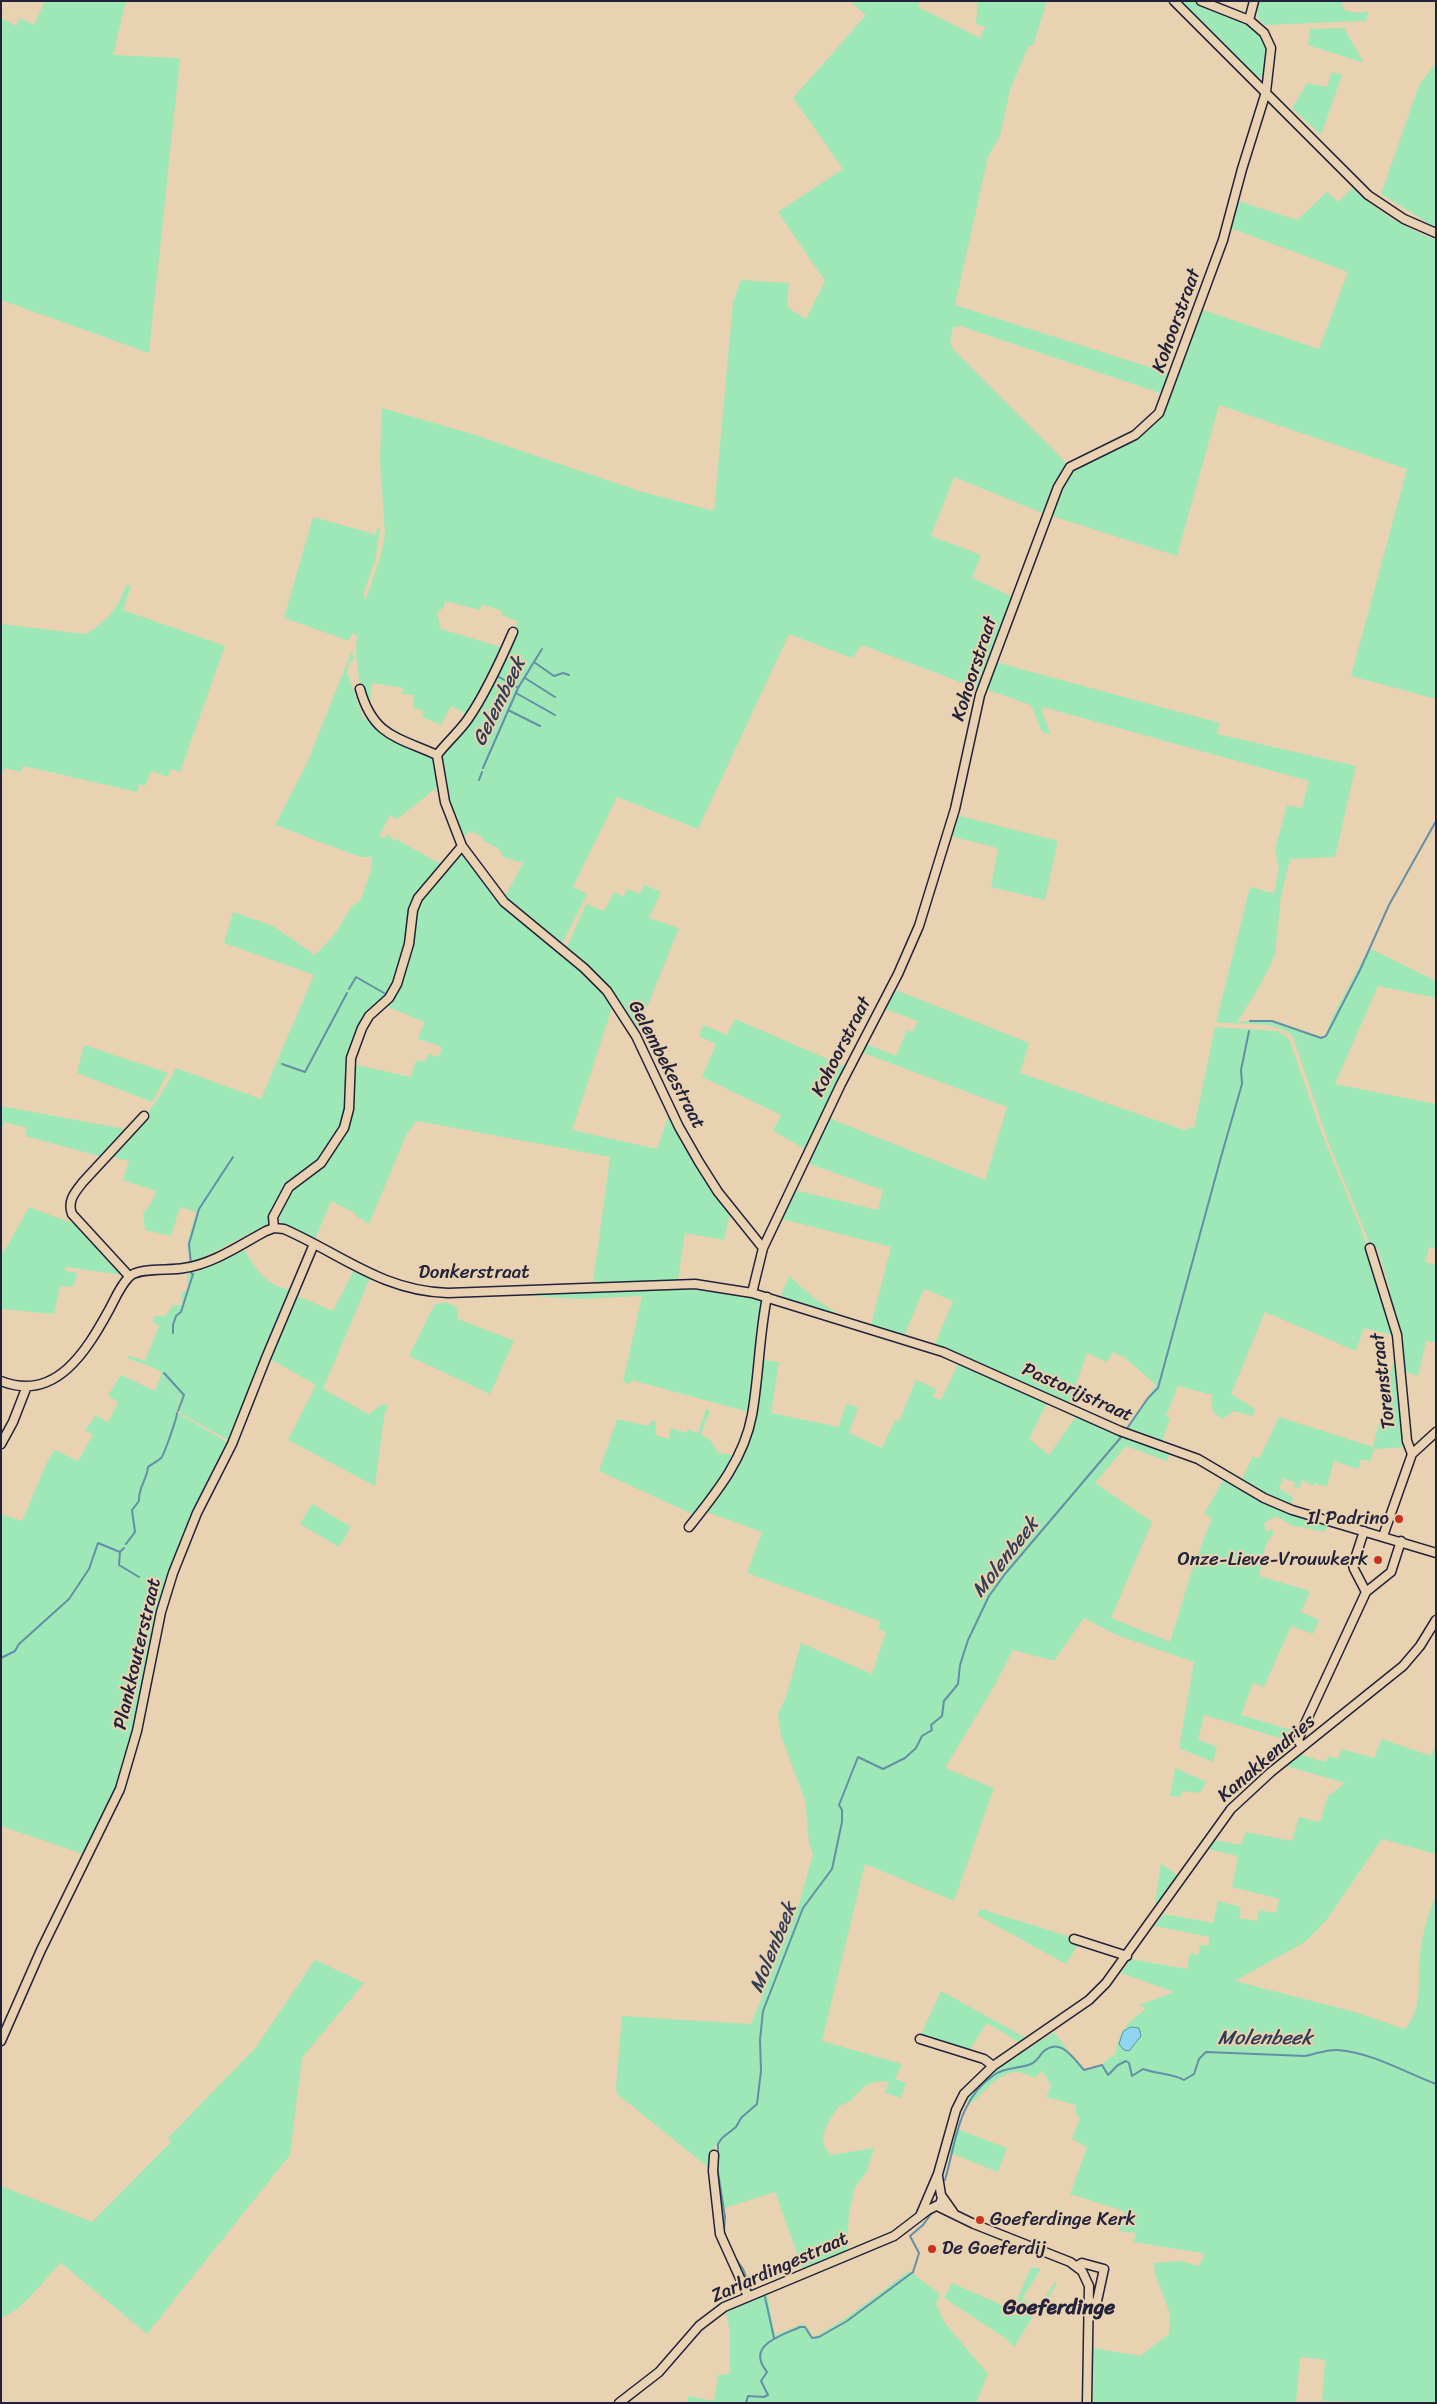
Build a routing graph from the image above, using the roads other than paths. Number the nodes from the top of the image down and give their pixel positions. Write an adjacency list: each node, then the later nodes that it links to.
1 (1174, 1): 5 (street)
2 (1202, 1): 4 (street)
3 (1254, 1): 4 (street)
4 (1249, 20): 5 (street, Kohoorstraat)
5 (1266, 92): 6 (street); 14 (street, Kohoorstraat)
6 (1436, 233)
7 (513, 632): 9 (street)
8 (360, 689): 9 (street)
9 (437, 755): 10 (street, Gelembekestraat)
10 (462, 846): 12 (street); 14 (street, Gelembekestraat)
11 (144, 1116): 16 (street)
12 (274, 1228): 13 (street, Donkerstraat); 16 (street)
13 (314, 1244): 17 (street, Donkerstraat); 36 (street, Plankkouterstraat)
14 (763, 1248): 17 (street, Kohoorstraat)
15 (1370, 1248): 23 (street, Torenstraat)
16 (129, 1276): 20 (street)
17 (752, 1293): 18 (street, Pastorijstraat)
18 (767, 1297): 24 (street); 25 (street, Pastorijstraat)
19 (1, 1381): 20 (street)
20 (27, 1386): 22 (street)
21 (1436, 1432): 23 (street, Torenstraat)
22 (1, 1444)
23 (1412, 1454): 26 (street, Torenstraat)
24 (689, 1527)
25 (1364, 1531): 26 (street, Pastorijstraat); 29 (street)
26 (1384, 1536): 27 (street, Pastorijstraat)
27 (1401, 1541): 28 (street, Pastorijstraat); 29 (street)
28 (1436, 1553)
29 (1366, 1592): 31 (street)
30 (1436, 1620): 31 (street, Kanakkendries)
31 (1302, 1747): 33 (street, Kanakkendries)
32 (1074, 1939): 33 (street)
33 (1127, 1956): 34 (street, Kanakkendries)
34 (1120, 1964): 37 (street, Zarlardingestraat)
35 (920, 2039): 37 (street)
36 (1, 2041)
37 (993, 2066): 39 (street, Zarlardingestraat)
38 (714, 2155): 46 (street)
39 (938, 2174): 40 (street, Zarlardingestraat); 41 (street, Zarlardingestraat)
40 (942, 2196): 41 (street); 42 (street, Zarlardingestraat); 43 (street)
41 (929, 2197): 42 (street); 44 (street, Zarlardingestraat)
42 (935, 2206): 43 (street); 44 (street, Zarlardingestraat)
43 (952, 2212): 45 (street)
44 (920, 2216): 46 (street, Zarlardingestraat)
45 (1077, 2266): 47 (street); 47 (street)
46 (748, 2296): 48 (street, Zarlardingestraat)
47 (1089, 2305): 49 (street)
48 (618, 2403)
49 (1087, 2403)

